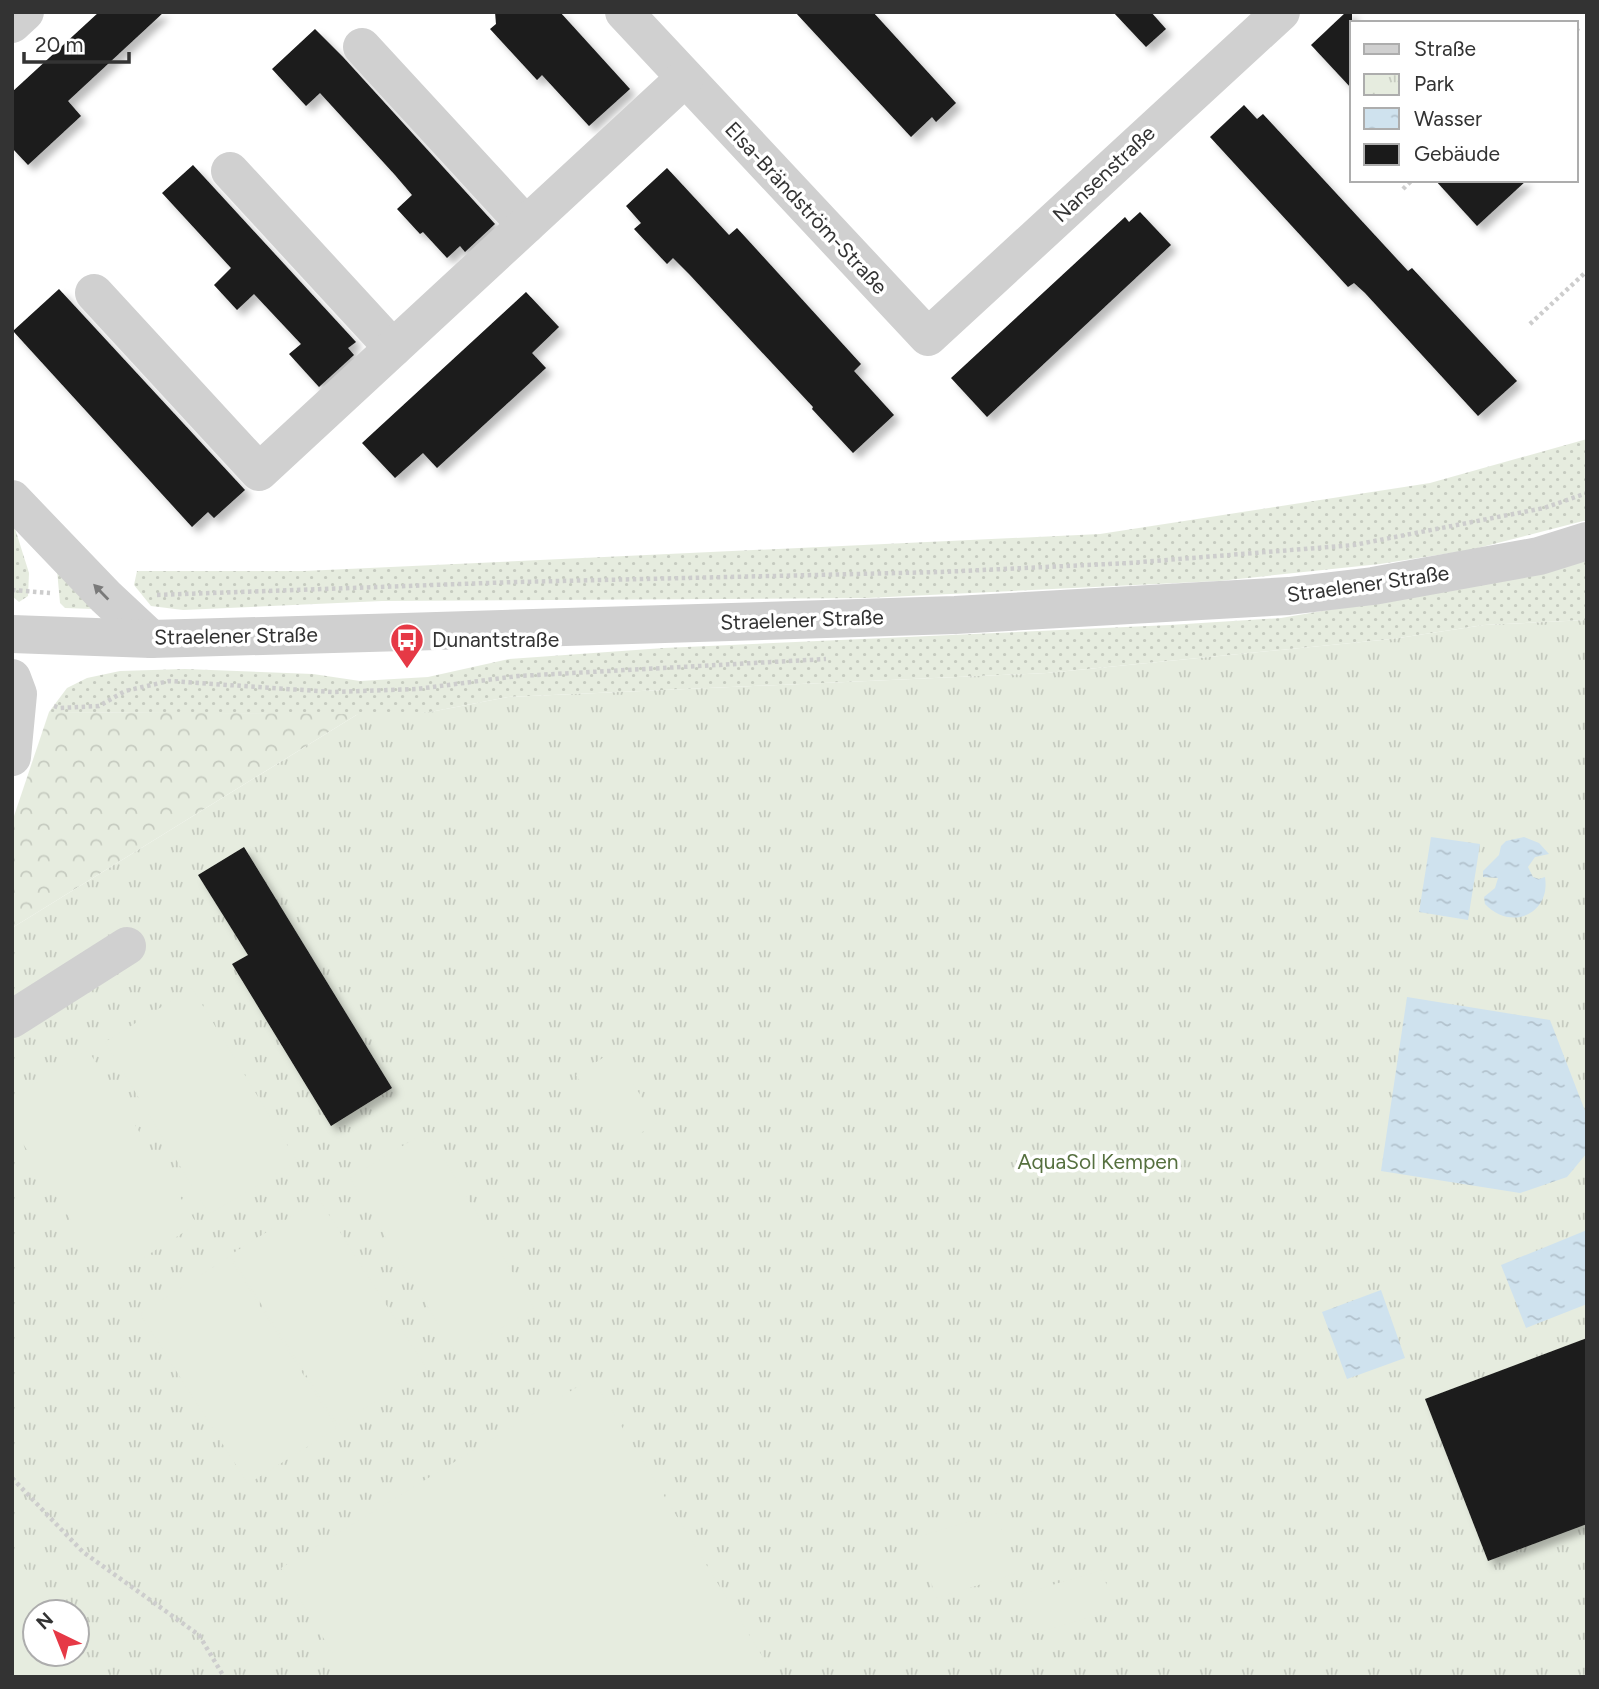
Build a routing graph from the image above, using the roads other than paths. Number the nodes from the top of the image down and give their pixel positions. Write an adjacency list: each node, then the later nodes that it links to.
1 (25, 12): 4 (street)
2 (624, 12): 6 (street, Elsa-Brändström-Straße)
3 (1281, 12): 10 (street, Nansenstraße)
4 (12, 24)
5 (362, 47): 8 (street)
6 (685, 78): 8 (street); 10 (street, Elsa-Brändström-Straße)
7 (229, 171): 11 (street)
8 (526, 225): 11 (street)
9 (94, 293): 11 (street)
10 (928, 337)
11 (393, 348)
12 (12, 499): 15 (street, one-way to 12)
13 (1587, 541): 15 (street, Straelener Straße)
14 (12, 634): 15 (street, Straelener Straße)
15 (151, 639)
16 (12, 678): 17 (street)
17 (12, 757)
18 (127, 946): 19 (street)
19 (12, 1019)

